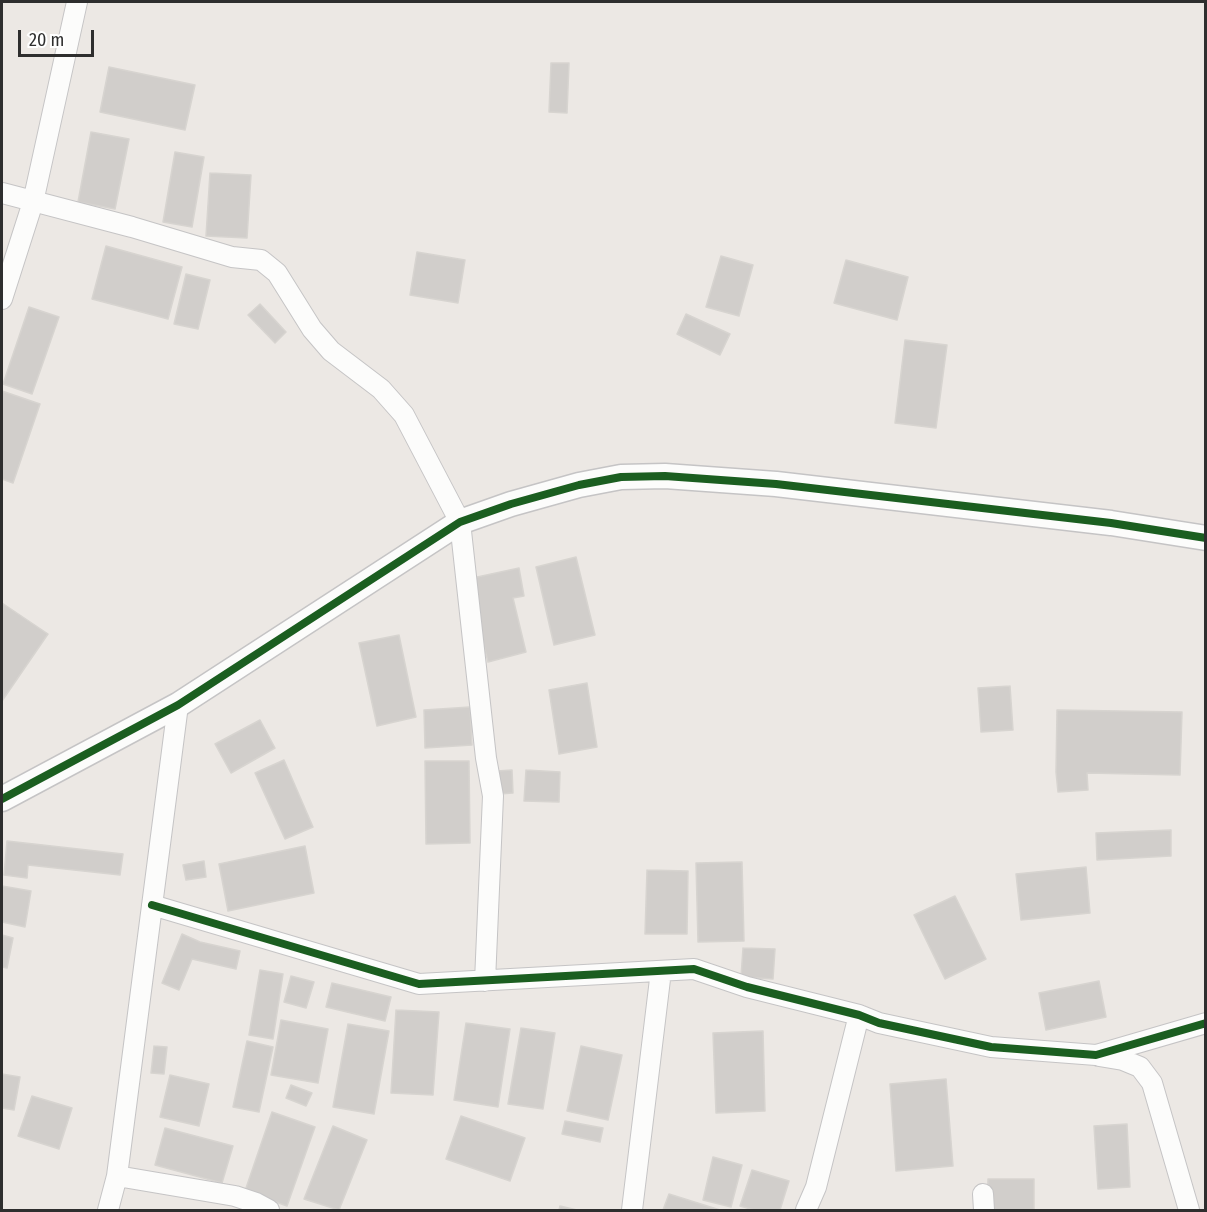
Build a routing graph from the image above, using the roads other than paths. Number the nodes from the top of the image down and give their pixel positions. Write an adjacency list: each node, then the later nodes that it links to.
1 (77, 2): 3 (street)
2 (2, 193): 3 (street)
3 (33, 202): 4 (street); 5 (street)
4 (2, 299)
5 (460, 522): 6 (street); 7 (street); 11 (street)
6 (1206, 538)
7 (178, 705): 8 (street); 9 (street)
8 (2, 799)
9 (152, 905): 11 (street); 15 (street)
10 (661, 971): 11 (street); 12 (street); 18 (street)
11 (485, 981)
12 (859, 1015): 14 (street); 19 (street)
13 (1206, 1023): 14 (street)
14 (1096, 1055): 20 (street)
15 (117, 1176): 16 (street); 17 (street)
16 (108, 1210)
17 (269, 1210)
18 (633, 1210)
19 (806, 1210)
20 (1189, 1210)

